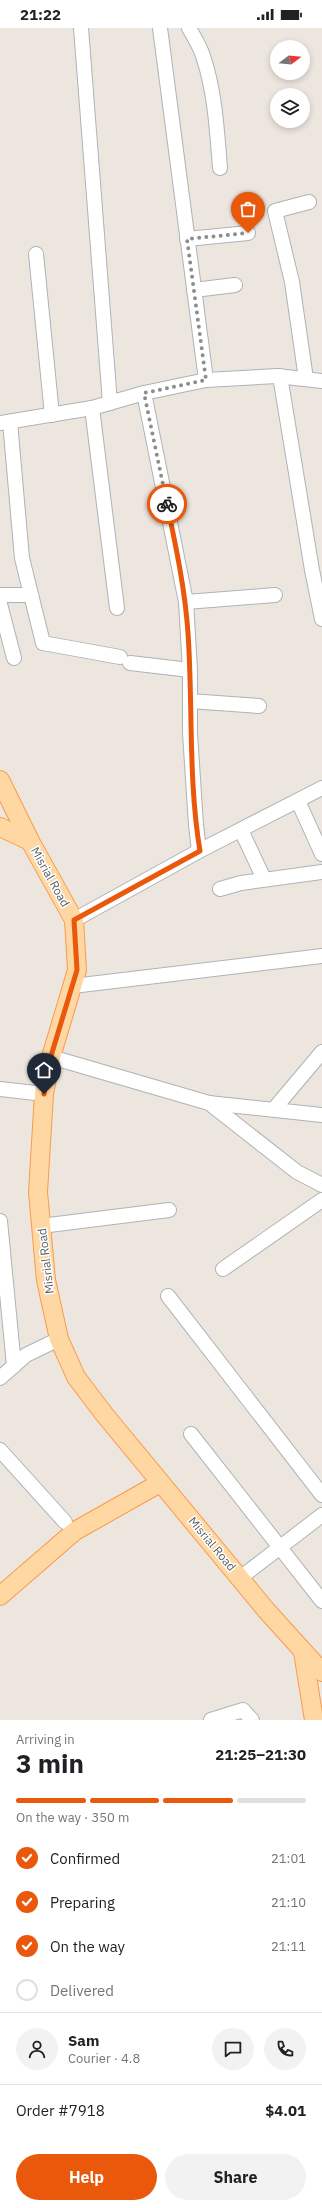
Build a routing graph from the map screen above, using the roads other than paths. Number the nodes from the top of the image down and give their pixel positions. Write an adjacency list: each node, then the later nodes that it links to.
1 (81, 28): 16 (street)
2 (160, 28): 7 (street)
3 (189, 28): 4 (street)
4 (220, 168)
5 (309, 202): 12 (street)
6 (248, 233): 7 (street)
7 (187, 239): 10 (street)
8 (36, 254): 18 (street)
9 (235, 285): 10 (street)
10 (194, 290): 13 (street)
11 (280, 376): 12 (street); 13 (street); 26 (street)
12 (306, 379): 14 (street)
13 (206, 380): 15 (street)
14 (322, 381)
15 (144, 393): 16 (street); 23 (street)
16 (110, 402): 17 (street)
17 (92, 408): 18 (street); 25 (street)
18 (52, 415): 19 (street)
19 (5, 422): 21 (street)
20 (0, 595): 21 (street)
21 (30, 595): 28 (street)
22 (275, 595): 23 (street)
23 (186, 602): 28 (street)
24 (0, 604): 27 (street)
25 (117, 608)
26 (322, 619)
27 (14, 658)
28 (190, 670): 29 (street)
29 (190, 701): 30 (street); 37 (street)
30 (258, 706)
31 (0, 780): 36 (main road, Misrial Road)
32 (322, 788): 33 (street)
33 (298, 801): 35 (street); 38 (street)
34 (0, 827): 36 (main road)
35 (241, 830): 37 (street); 40 (street)
36 (30, 841): 42 (main road, Misrial Road)
37 (200, 851): 42 (street)
38 (322, 854)
39 (322, 872): 40 (street)
40 (264, 879): 41 (street)
41 (220, 889)
42 (74, 920): 44 (main road, Misrial Road)
43 (322, 956): 44 (street)
44 (73, 986): 46 (main road, Misrial Road)
45 (322, 1052): 50 (street)
46 (51, 1056): 48 (main road, Misrial Road); 49 (street)
47 (0, 1089): 48 (street)
48 (44, 1094): 56 (main road, Misrial Road)
49 (208, 1103): 50 (street); 52 (street)
50 (274, 1109): 51 (street)
51 (322, 1115)
52 (322, 1185)
53 (322, 1200): 57 (street)
54 (169, 1210): 56 (street)
55 (0, 1221): 60 (street)
56 (41, 1226): 59 (main road, Misrial Road)
57 (223, 1269)
58 (168, 1296): 65 (street)
59 (59, 1339): 60 (street); 64 (main road, Misrial Road)
60 (14, 1366): 61 (street)
61 (0, 1378)
62 (191, 1434): 68 (street)
63 (0, 1450): 67 (street)
64 (160, 1483): 69 (main road, Misrial Road); 70 (main road)
65 (322, 1495)
66 (322, 1515): 68 (street)
67 (65, 1522)
68 (280, 1548): 69 (street); 71 (street)
69 (240, 1578): 72 (main road, Misrial Road)
70 (0, 1596)
71 (322, 1601)
72 (303, 1652): 73 (main road, Misrial Road); 76 (main road)
73 (322, 1672)
74 (211, 1720): 75 (street)
75 (252, 1720)
76 (314, 1720)

